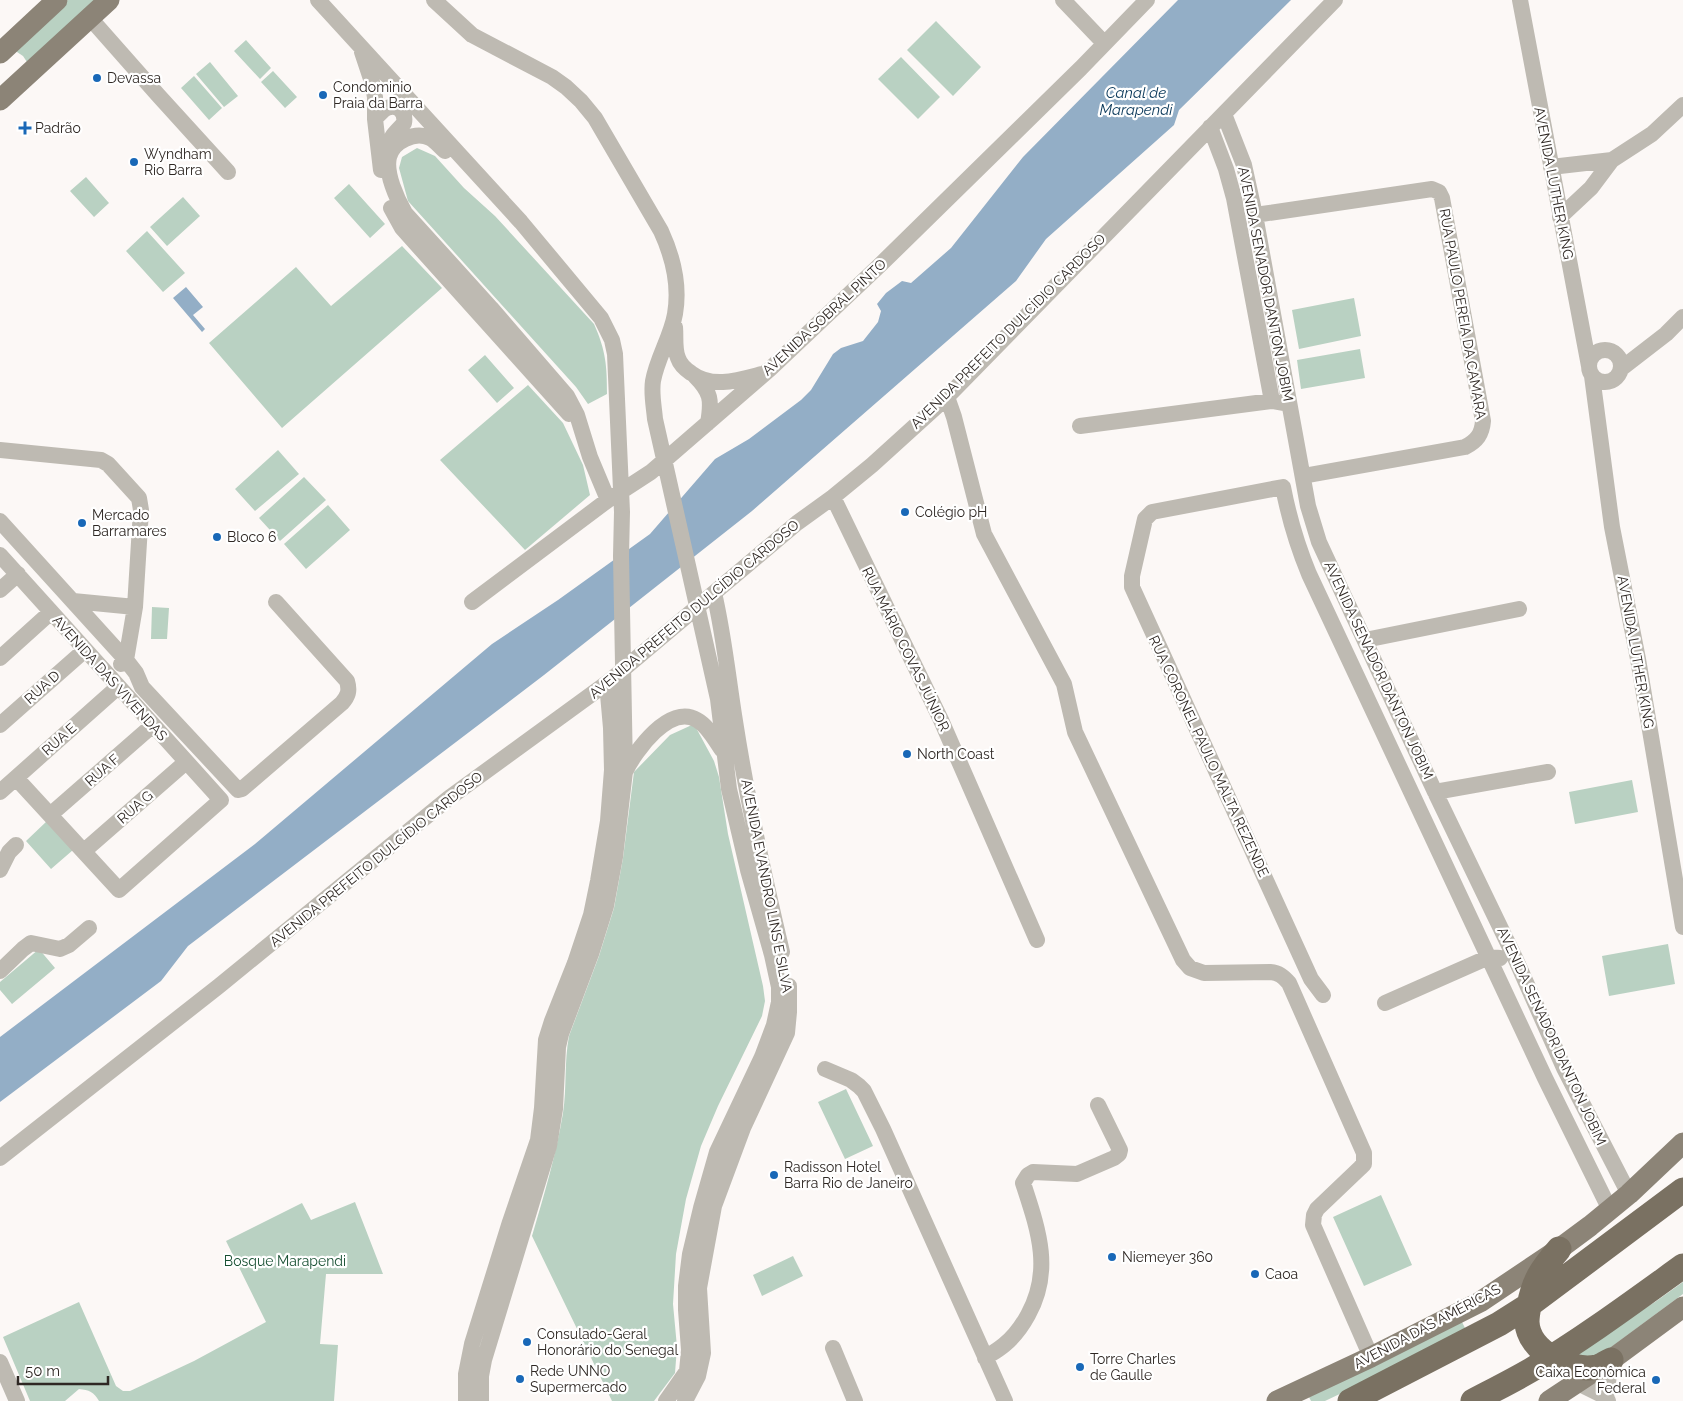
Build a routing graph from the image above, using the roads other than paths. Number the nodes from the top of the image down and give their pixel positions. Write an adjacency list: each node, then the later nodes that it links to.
1 (58, 0): 12 (main road)
2 (109, 0): 9 (main road)
3 (318, 0): 11 (street)
4 (434, 0): 28 (street)
5 (1063, 0): 10 (street)
6 (1147, 0): 10 (street, AVENIDA SOBRAL PINTO)
7 (1335, 0): 17 (street, AVENIDA PREFEITO DULCÍDIO CARDOSO)
8 (1524, 2): 22 (street, AVENIDA LUTHER KING)
9 (90, 18): 15 (main road); 23 (street)
10 (1104, 43): 33 (street, AVENIDA SOBRAL PINTO)
11 (359, 45): 18 (street); 24 (street)
12 (0, 53)
13 (0, 63): 14 (main road)
14 (0, 93)
15 (0, 100)
16 (1683, 105): 21 (street)
17 (1224, 114): 19 (street, AVENIDA PREFEITO DULCÍDIO CARDOSO); 25 (street, AVENIDA SENADOR DANTON JOBIM)
18 (376, 119): 20 (street); 27 (street)
19 (1210, 127): 35 (street, AVENIDA PREFEITO DULCÍDIO CARDOSO); 36 (street, AVENIDA SENADOR DANTON JOBIM)
20 (392, 150): 24 (street); 30 (street)
21 (1612, 160): 22 (street); 26 (street)
22 (1551, 167): 26 (street, AVENIDA LUTHER KING)
23 (228, 172)
24 (475, 172): 73 (street)
25 (1255, 215): 37 (street, AVENIDA SENADOR DANTON JOBIM); 42 (street, RUA PAULO PEREIA DA CAMARA)
26 (1560, 216): 32 (street, AVENIDA LUTHER KING)
27 (471, 305): 30 (street); 39 (street)
28 (675, 315): 34 (street); 71 (street, AVENIDA EVANDRO LINS E SILVA)
29 (1683, 317): 31 (street)
30 (535, 359): 39 (street)
31 (1622, 368): 32 (street); 32 (street)
32 (1591, 371): 86 (street, AVENIDA LUTHER KING)
33 (764, 373): 34 (street); 38 (street, AVENIDA SOBRAL PINTO)
34 (695, 376): 38 (street)
35 (946, 397): 44 (street, AVENIDA PREFEITO DULCÍDIO CARDOSO); 117 (street)
36 (1272, 400): 37 (street); 40 (street)
37 (1290, 404): 42 (street, AVENIDA SENADOR DANTON JOBIM)
38 (708, 422): 45 (street, AVENIDA SOBRAL PINTO)
39 (580, 426): 45 (street)
40 (1080, 426)
41 (0, 450): 57 (street)
42 (1303, 476): 49 (street, AVENIDA SENADOR DANTON JOBIM)
43 (1283, 488): 51 (street, AVENIDA SENADOR DANTON JOBIM); 92 (street, RUA CORONEL PAULO MALTA REZENDE)
44 (832, 497): 53 (street, AVENIDA PREFEITO DULCÍDIO CARDOSO); 88 (street, RUA MÁRIO COVAS JÚNIOR)
45 (608, 500): 56 (street, AVENIDA SOBRAL PINTO)
46 (0, 521): 54 (street)
47 (0, 538): 63 (street)
48 (0, 555): 50 (street, AVENIDA DAS VIVENDAS)
49 (1330, 565): 51 (street); 60 (street, AVENIDA SENADOR DANTON JOBIM)
50 (18, 574): 52 (street); 59 (street, AVENIDA DAS VIVENDAS)
51 (1310, 574): 67 (street, AVENIDA SENADOR DANTON JOBIM)
52 (0, 590)
53 (714, 593): 64 (street, AVENIDA PREFEITO DULCÍDIO CARDOSO); 68 (street, AVENIDA EVANDRO LINS E SILVA)
54 (73, 601): 57 (street); 63 (street)
55 (276, 602): 63 (street)
56 (472, 602)
57 (135, 607): 63 (street)
58 (1519, 609): 60 (street)
59 (51, 612): 61 (street, AVENIDA DAS VIVENDAS); 62 (street)
60 (1365, 640): 66 (street, AVENIDA SENADOR DANTON JOBIM)
61 (85, 650): 65 (street, AVENIDA DAS VIVENDAS); 69 (street, RUA D)
62 (0, 658)
63 (121, 664)
64 (607, 683): 80 (street); 101 (street, AVENIDA PREFEITO DULCÍDIO CARDOSO)
65 (118, 687): 70 (street, AVENIDA DAS VIVENDAS); 75 (street, RUA E)
66 (1395, 705): 67 (street); 78 (street, AVENIDA SENADOR DANTON JOBIM)
67 (1374, 714): 89 (street, AVENIDA SENADOR DANTON JOBIM)
68 (735, 721): 76 (street); 85 (street, AVENIDA EVANDRO LINS E SILVA)
69 (0, 725)
70 (153, 725): 72 (street, AVENIDA DAS VIVENDAS); 79 (street, RUA F)
71 (724, 754): 73 (street); 76 (street, AVENIDA EVANDRO LINS E SILVA)
72 (186, 762): 82 (street, RUA G); 82 (street, AVENIDA DAS VIVENDAS)
73 (625, 771): 80 (street); 97 (street)
74 (1548, 772): 78 (street)
75 (16, 778): 77 (street, RUA E); 79 (street)
76 (729, 789): 84 (street, AVENIDA EVANDRO LINS E SILVA)
77 (0, 792)
78 (1436, 792): 90 (street, AVENIDA SENADOR DANTON JOBIM)
79 (50, 815): 82 (street)
80 (608, 822): 94 (street)
81 (16, 845): 83 (street)
82 (84, 851)
83 (0, 870)
84 (748, 870): 85 (street); 127 (street, AVENIDA EVANDRO LINS E SILVA)
85 (776, 924): 128 (street, AVENIDA EVANDRO LINS E SILVA)
86 (1683, 927)
87 (88, 928): 91 (street)
88 (1037, 940)
89 (1489, 957): 90 (street); 93 (street); 96 (street, AVENIDA SENADOR DANTON JOBIM)
90 (1516, 960): 95 (street, AVENIDA SENADOR DANTON JOBIM)
91 (0, 971)
92 (1323, 995)
93 (1385, 1003)
94 (552, 1021): 97 (street); 108 (street)
95 (1557, 1052): 96 (street); 102 (street, AVENIDA SENADOR DANTON JOBIM)
96 (1537, 1059): 103 (street, AVENIDA SENADOR DANTON JOBIM)
97 (557, 1061): 108 (street)
98 (825, 1069): 119 (street)
99 (1098, 1105): 119 (street)
100 (1683, 1143): 105 (main road, AVENIDA DAS AMÉRICAS)
101 (0, 1158)
102 (1612, 1162): 103 (street); 105 (street, AVENIDA SENADOR DANTON JOBIM)
103 (1592, 1174): 106 (street, AVENIDA SENADOR DANTON JOBIM)
104 (1683, 1190): 111 (highway)
105 (1629, 1194): 106 (main road, AVENIDA DAS AMÉRICAS)
106 (1610, 1210): 107 (main road, AVENIDA DAS AMÉRICAS)
107 (1559, 1249): 111 (highway); 117 (main road, AVENIDA DAS AMÉRICAS)
108 (506, 1261): 114 (street); 115 (street)
109 (1683, 1266): 113 (highway)
110 (1683, 1278): 113 (highway)
111 (1529, 1305): 118 (highway); 132 (highway)
112 (1683, 1307): 120 (main road)
113 (1613, 1316): 118 (highway)
114 (480, 1318): 115 (street); 125 (street)
115 (496, 1320): 126 (street)
116 (833, 1348): 129 (street)
117 (1371, 1357): 131 (main road, AVENIDA DAS AMÉRICAS)
118 (1551, 1357): 120 (highway); 133 (highway)
119 (985, 1358): 130 (street)
120 (1611, 1360): 122 (main road); 123 (street)
121 (0, 1362): 124 (street)
122 (1578, 1383): 123 (street); 134 (main road)
123 (1607, 1399)
124 (17, 1401)
125 (466, 1401)
126 (481, 1401)
127 (666, 1401)
128 (685, 1401)
129 (855, 1401)
130 (1005, 1401)
131 (1278, 1401)
132 (1350, 1401)
133 (1473, 1401)
134 (1549, 1401)

